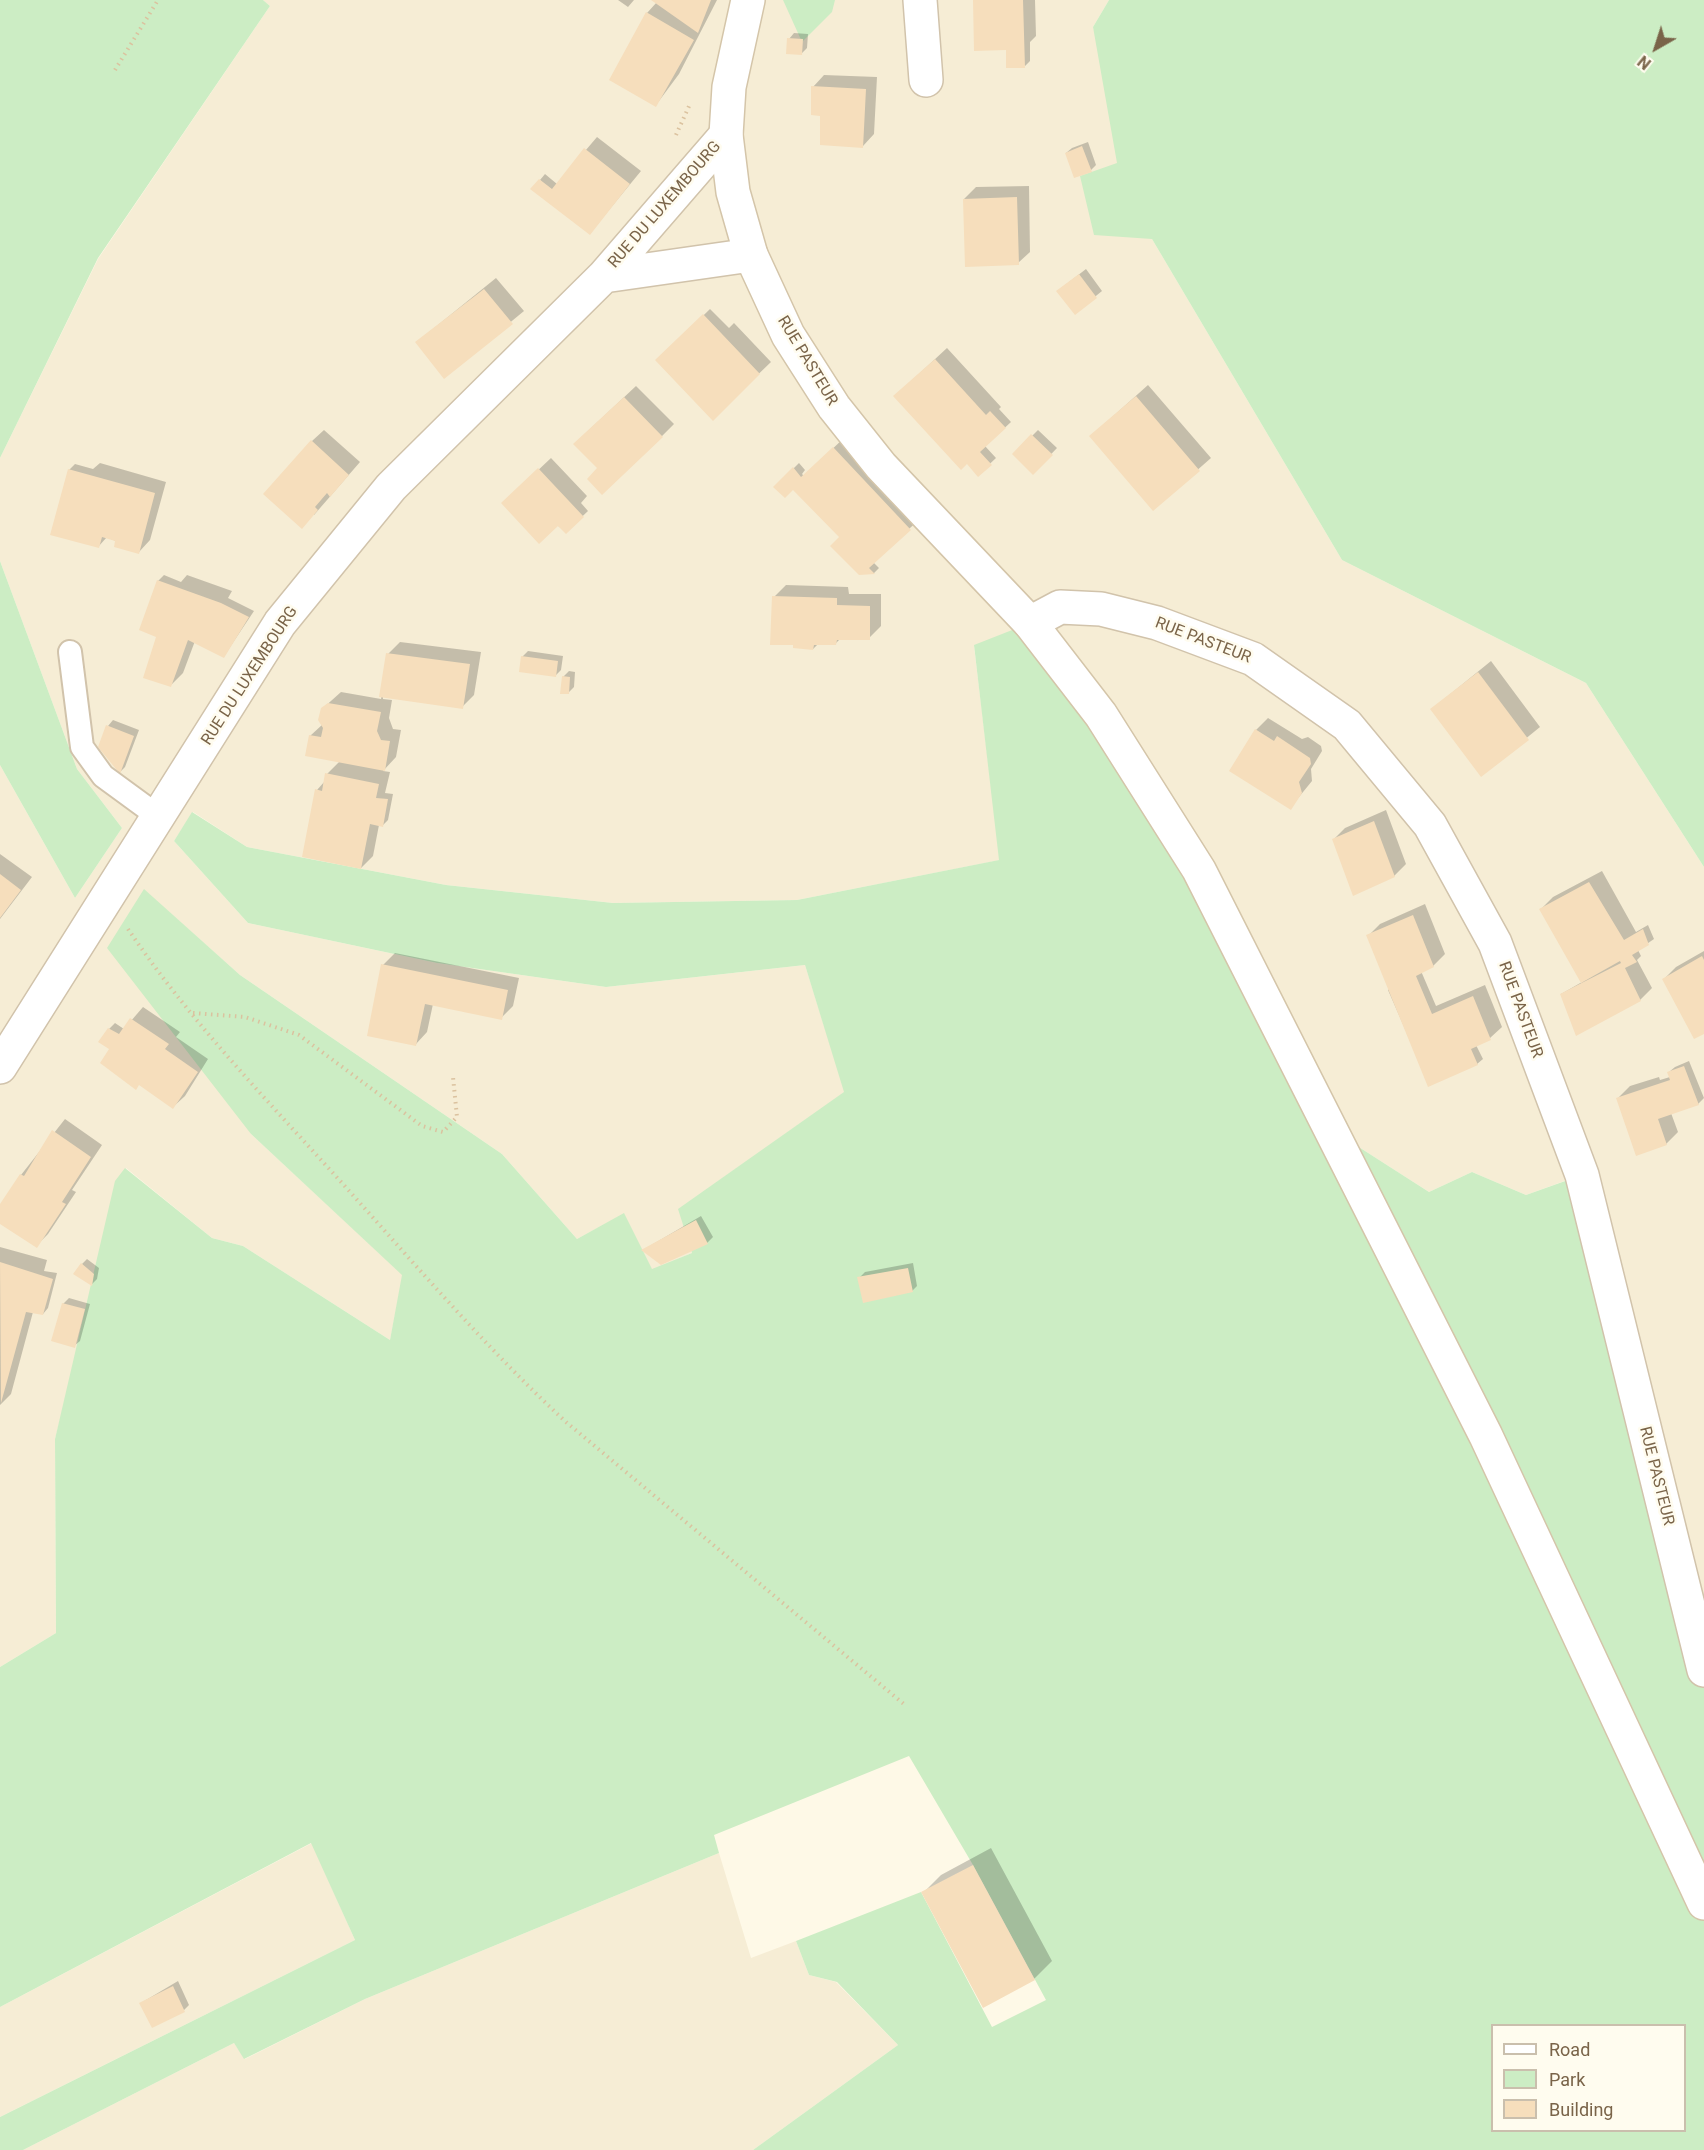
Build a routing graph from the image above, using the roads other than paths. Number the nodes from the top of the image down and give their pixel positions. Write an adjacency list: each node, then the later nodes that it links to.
1 (748, 0): 4 (street, RUE PASTEUR)
2 (920, 0): 3 (street)
3 (926, 80)
4 (726, 135): 5 (street, RUE PASTEUR); 6 (street, RUE DU LUXEMBOURG)
5 (751, 255): 6 (street, RUE DU LUXEMBOURG); 7 (street, RUE PASTEUR)
6 (604, 276): 9 (street, RUE DU LUXEMBOURG)
7 (1030, 623): 11 (street, RUE PASTEUR); 12 (street, RUE PASTEUR)
8 (70, 652): 9 (lane)
9 (159, 817): 10 (street, RUE DU LUXEMBOURG)
10 (0, 1066)
11 (1704, 1670)
12 (1704, 1903)

